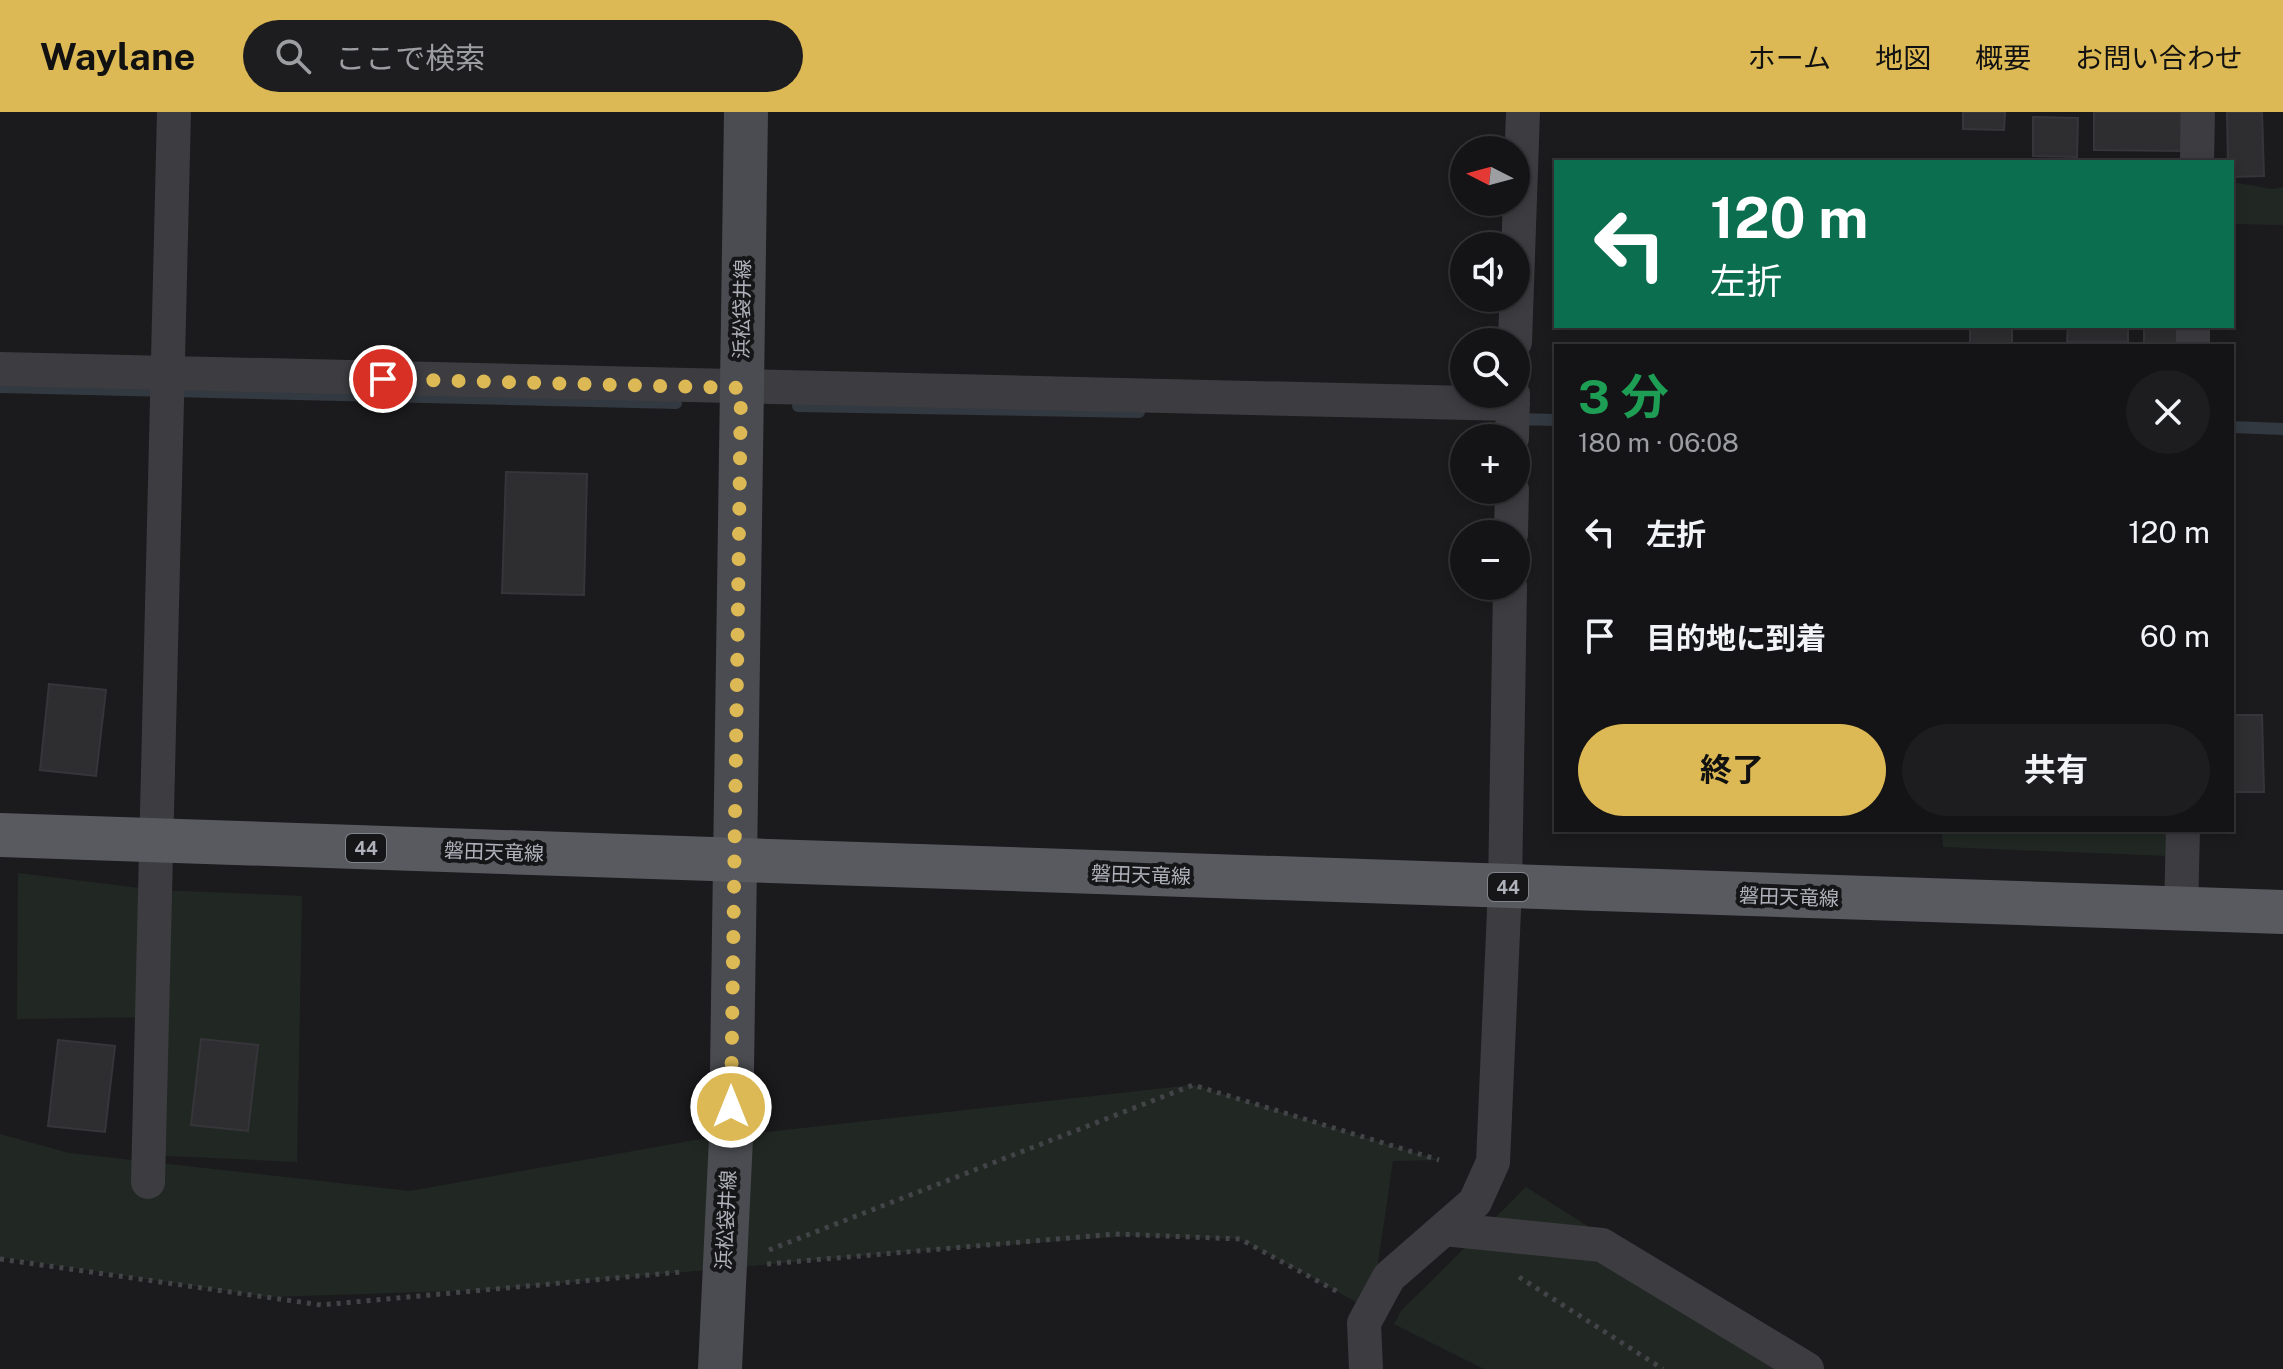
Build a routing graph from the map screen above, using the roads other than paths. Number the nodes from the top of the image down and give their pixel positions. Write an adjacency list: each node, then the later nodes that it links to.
1 (174, 112): 8 (street)
2 (746, 112): 9 (main road, 浜松袋井線)
3 (1523, 112): 6 (street)
4 (2198, 112): 5 (street)
5 (2197, 160)
6 (1515, 328)
7 (0, 369): 8 (street)
8 (168, 374): 9 (street); 14 (street)
9 (741, 388): 10 (street); 15 (main road, 浜松袋井線)
10 (1450, 398)
11 (1510, 600): 16 (street)
12 (2183, 832): 17 (street)
13 (0, 835): 14 (main road, 磐田天竜線 / 44)
14 (158, 841): 15 (main road, 磐田天竜線 / 44); 19 (street)
15 (733, 860): 16 (main road, 磐田天竜線 / 44); 21 (main road, 浜松袋井線)
16 (1505, 887): 17 (main road, 磐田天竜線 / 44); 20 (street)
17 (2181, 910): 18 (main road, 磐田天竜線 / 44)
18 (2283, 912)
19 (148, 1182)
20 (1444, 1229): 22 (street); 23 (street)
21 (720, 1369)
22 (1366, 1369)
23 (1807, 1369)

